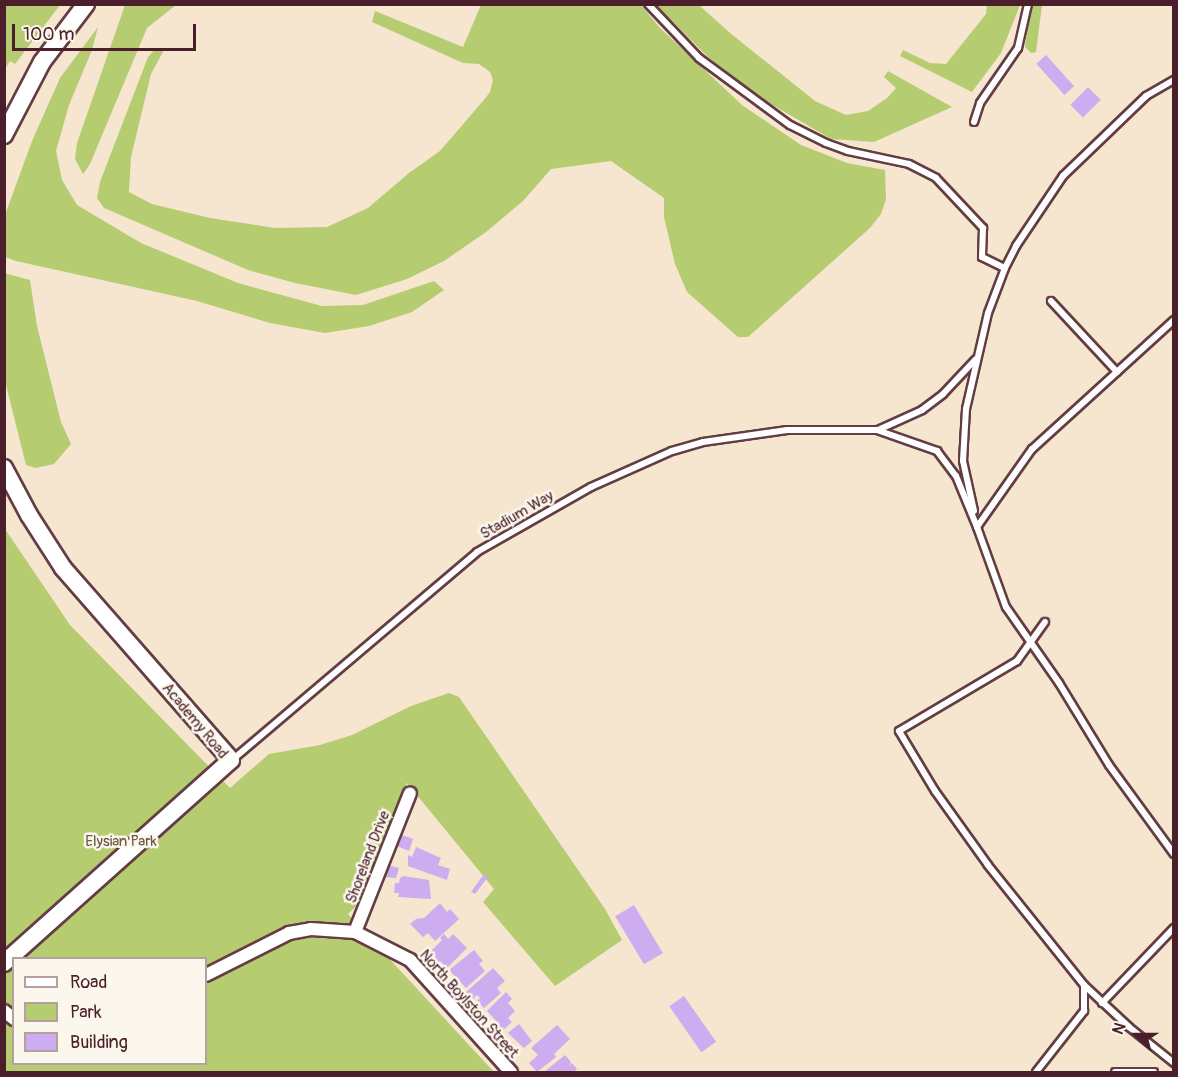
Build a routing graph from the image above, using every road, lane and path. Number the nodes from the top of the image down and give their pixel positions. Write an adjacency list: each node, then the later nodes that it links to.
1 (86, 4): 6 (main road)
2 (648, 4): 7 (lane)
3 (1028, 4): 5 (lane)
4 (1173, 80): 7 (lane)
5 (974, 122)
6 (4, 135)
7 (1005, 268): 10 (lane)
8 (1052, 301): 11 (lane)
9 (1173, 321): 11 (lane)
10 (976, 360): 12 (lane, Stadium Way); 14 (lane)
11 (1117, 372): 14 (lane)
12 (877, 430): 14 (lane, Stadium Way); 17 (lane, Stadium Way)
13 (4, 468): 17 (main road, Academy Road)
14 (977, 527): 16 (lane)
15 (1045, 622): 16 (lane)
16 (1029, 643): 19 (lane); 24 (lane)
17 (231, 760): 22 (main road, Academy Road)
18 (410, 793): 21 (street, Shoreland Drive)
19 (1173, 854)
20 (1173, 928): 25 (lane)
21 (355, 932): 23 (street, North Boylston Street); 27 (street, North Boylston Street)
22 (4, 963)
23 (207, 974)
24 (1084, 985): 25 (lane); 28 (lane)
25 (1102, 1003): 26 (lane)
26 (1173, 1063)
27 (511, 1072)
28 (1036, 1072)
29 (1115, 1072): 30 (lane)
30 (1155, 1072)

